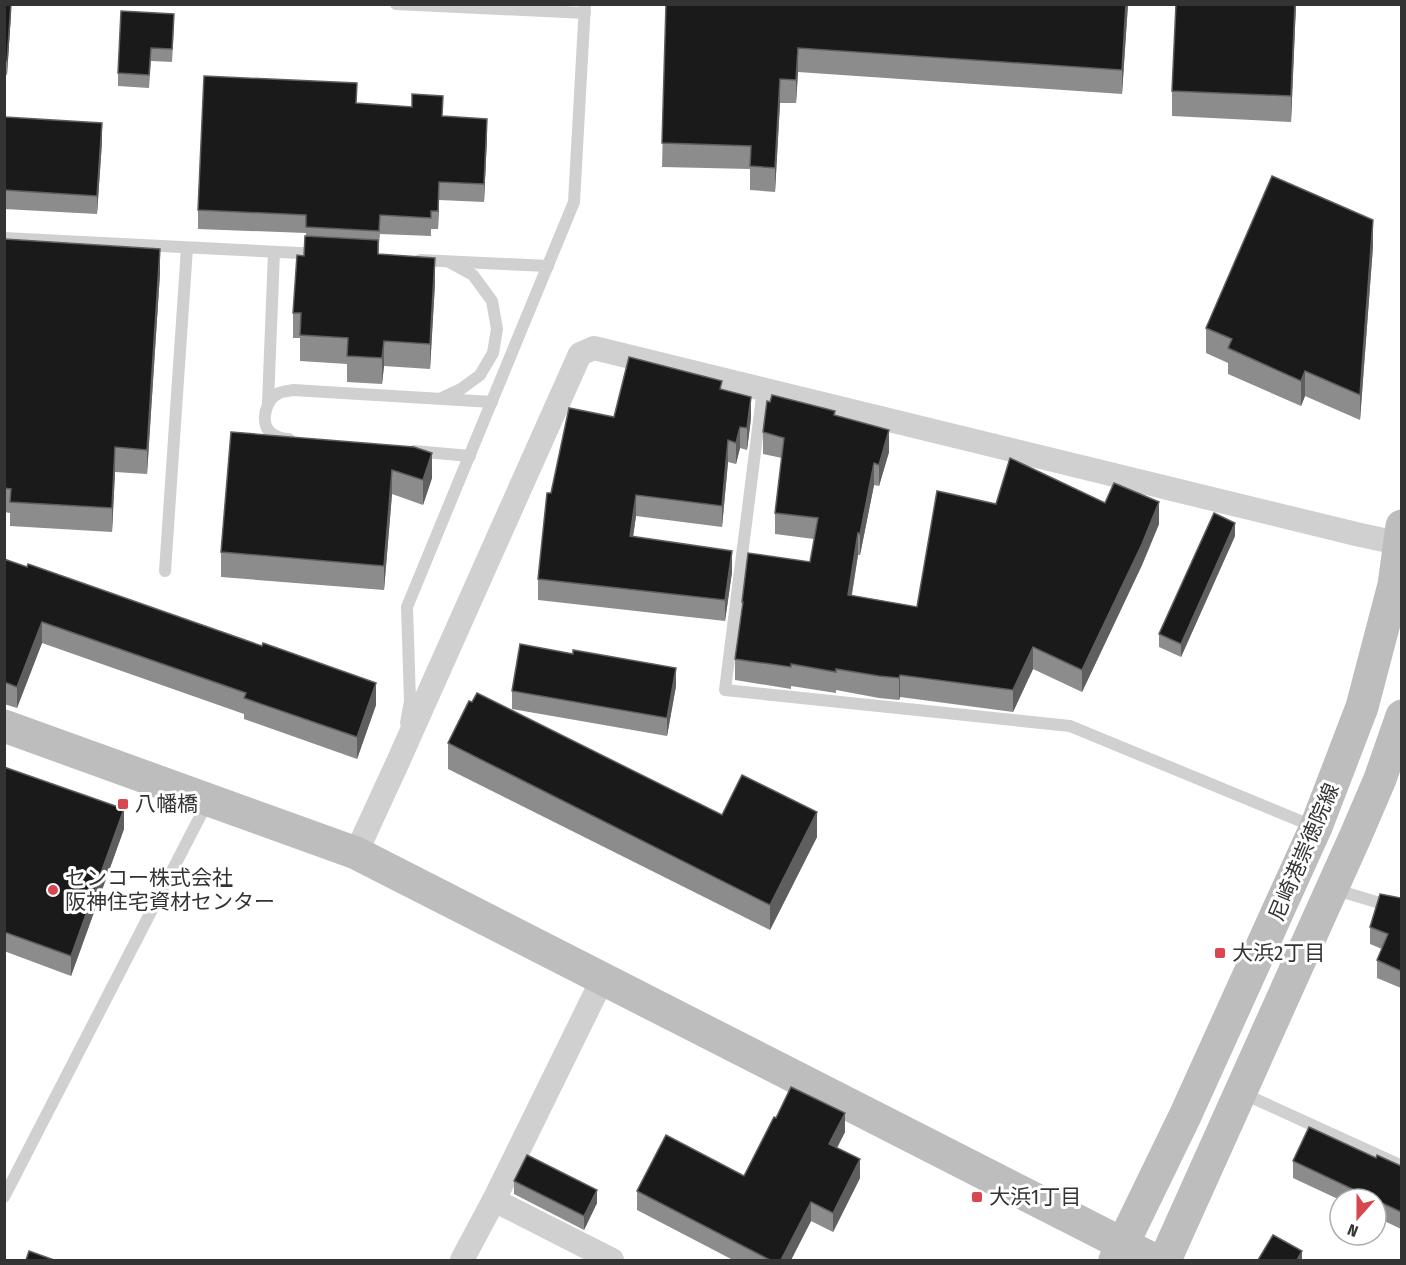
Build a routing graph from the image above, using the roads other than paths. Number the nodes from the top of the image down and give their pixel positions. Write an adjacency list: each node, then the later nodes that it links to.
1 (396, 4): 2 (lane)
2 (585, 9): 9 (lane)
3 (4, 238): 4 (lane)
4 (187, 248): 5 (lane); 18 (lane)
5 (274, 252): 6 (lane); 13 (lane)
6 (332, 255)
7 (412, 259): 8 (lane)
8 (447, 261): 9 (lane); 11 (lane)
9 (548, 266): 12 (lane)
10 (763, 389): 17 (street); 21 (street); 23 (lane)
11 (440, 399): 12 (lane); 13 (lane)
12 (492, 402): 16 (lane)
13 (268, 404): 14 (lane)
14 (306, 441)
15 (399, 449): 16 (lane)
16 (470, 456): 21 (lane)
17 (1401, 538): 23 (main road, 尼崎港崇徳院線)
18 (165, 571)
19 (1401, 716): 25 (main road, 尼崎港崇徳院線)
20 (4, 726): 22 (main road)
21 (397, 764): 24 (street)
22 (208, 800): 24 (main road); 30 (lane)
23 (1316, 827): 32 (main road, 尼崎港崇徳院線)
24 (356, 853): 27 (main road)
25 (1332, 889): 26 (lane); 28 (main road, 尼崎港崇徳院線)
26 (1401, 906)
27 (603, 978): 31 (street); 32 (main road)
28 (1241, 1092): 29 (lane); 36 (main road, 尼崎港崇徳院線)
29 (1401, 1167)
30 (4, 1197)
31 (494, 1200): 33 (street); 34 (street)
32 (1119, 1252): 35 (main road)
33 (462, 1260)
34 (612, 1260)
35 (1154, 1260)
36 (1165, 1260)

